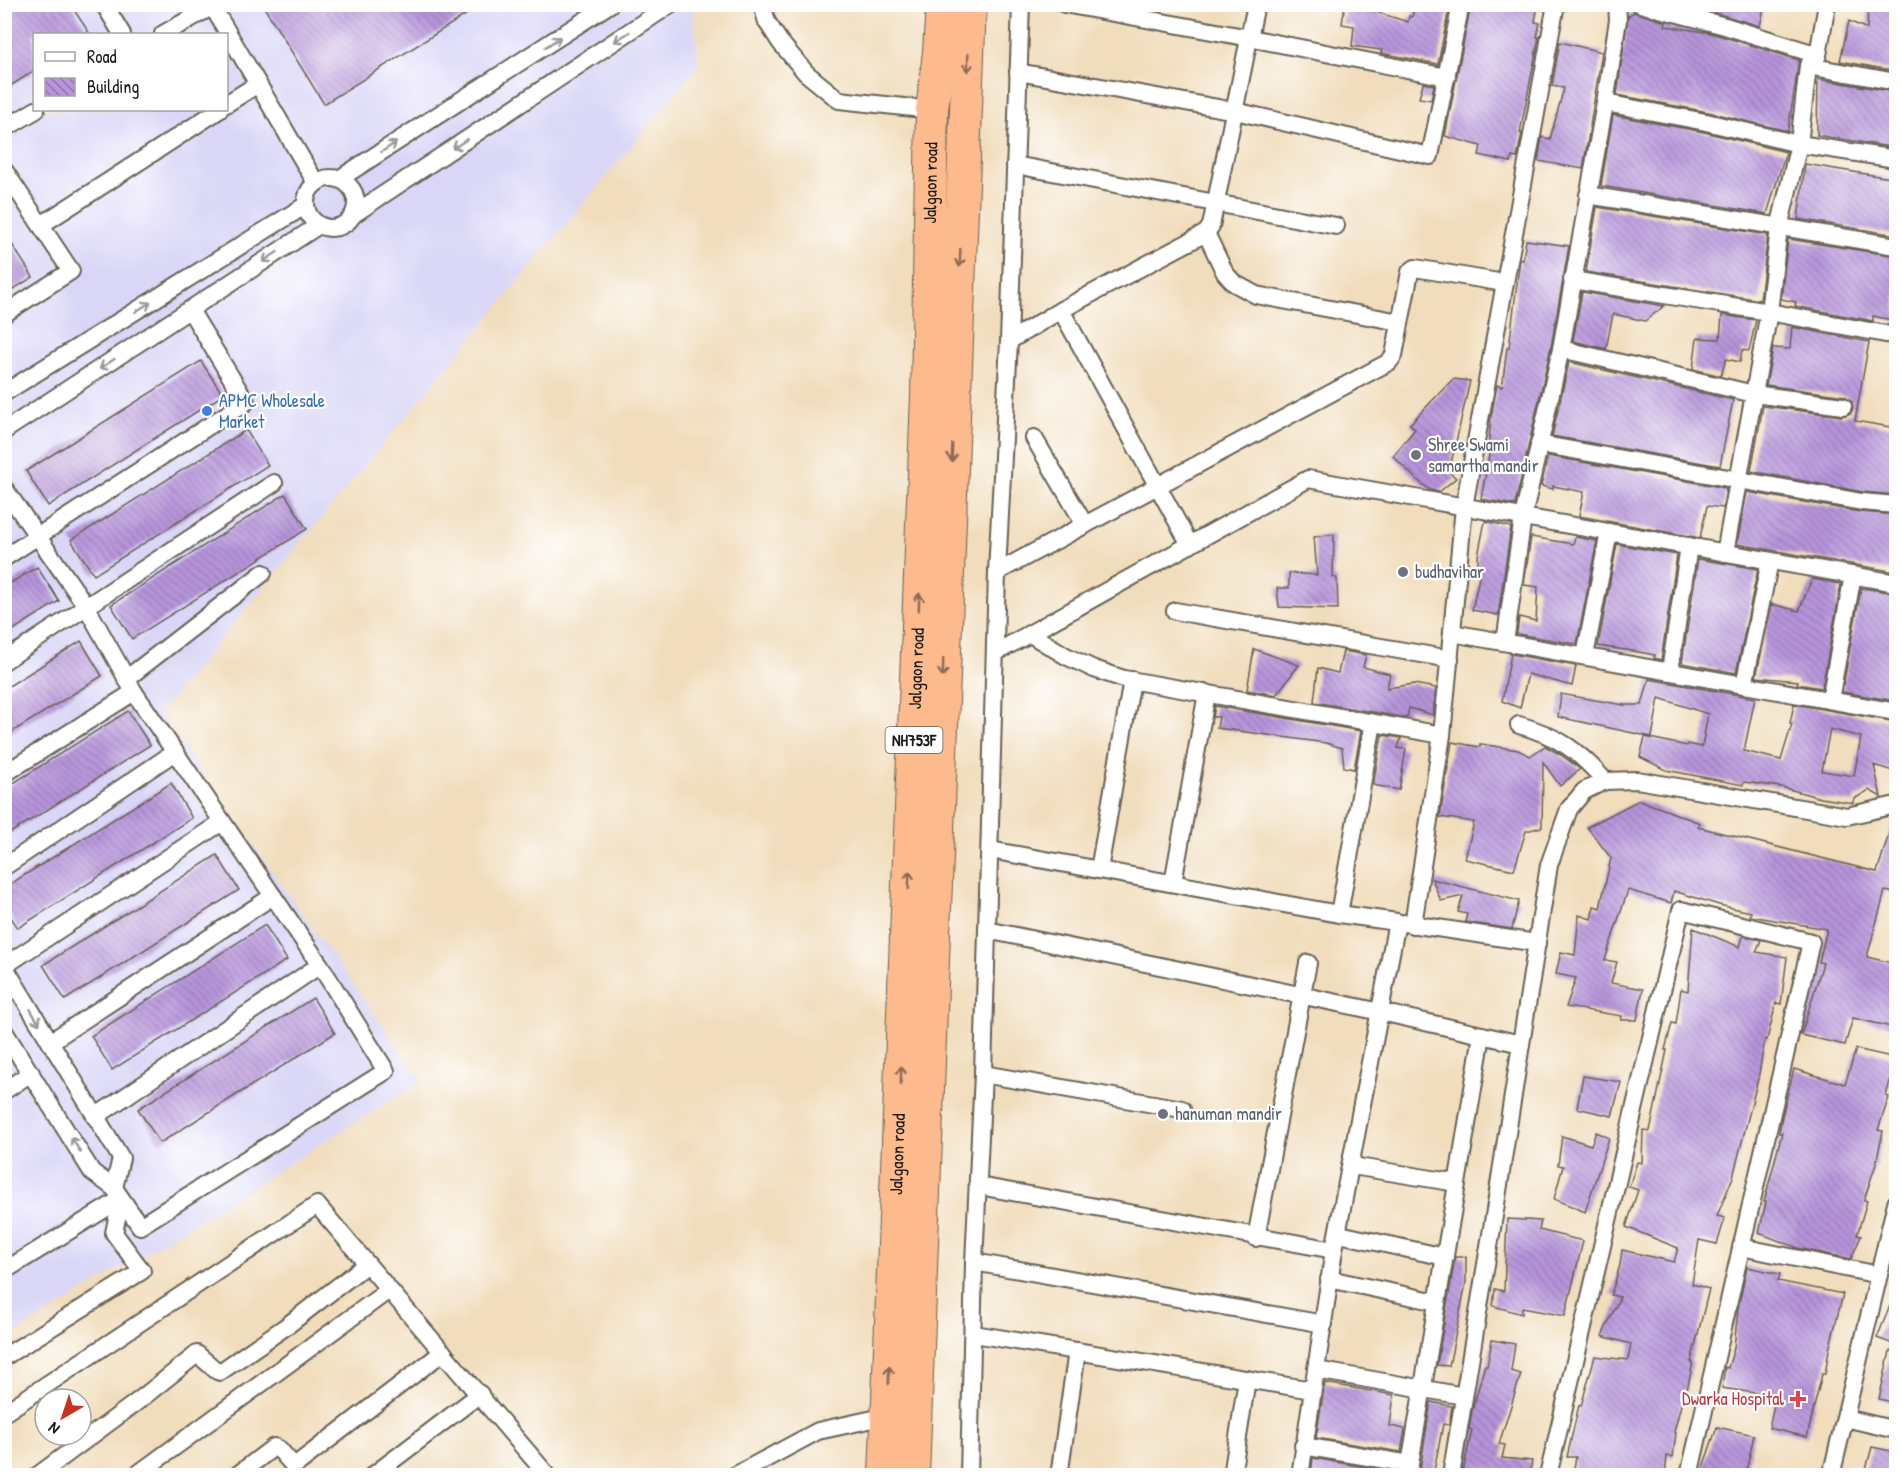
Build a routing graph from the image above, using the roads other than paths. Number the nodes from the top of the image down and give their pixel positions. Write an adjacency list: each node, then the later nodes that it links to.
1 (104, 4): 16 (street)
2 (610, 4): 35 (street, one-way to 2)
3 (671, 4): 40 (street, one-way to 40)
4 (762, 4): 26 (street)
5 (942, 4): 26 (highway, Jalgaon road / NH753F)
6 (970, 4): 170 (highway, Jalgaon road / NH753F, one-way to 170)
7 (1021, 4): 20 (street)
8 (1064, 4): 18 (street)
9 (1256, 4): 18 (street)
10 (1461, 4): 21 (street)
11 (1556, 4): 48 (street)
12 (1617, 4): 25 (street)
13 (1640, 4): 19 (street)
14 (1827, 4): 19 (street)
15 (212, 5): 17 (street); 23 (street)
16 (121, 33)
17 (165, 33)
18 (1250, 38): 21 (street); 29 (street)
19 (1813, 60): 22 (street); 31 (street)
20 (1018, 72): 29 (street); 33 (street)
21 (1447, 77): 29 (street)
22 (1896, 82)
23 (258, 84): 24 (street); 36 (street)
24 (228, 103)
25 (1605, 103): 31 (street); 37 (street)
26 (932, 110): 158 (highway, Jalgaon road / NH753F, one-way to 26)
27 (34, 111): 30 (street)
28 (217, 111): 41 (street)
29 (1235, 111): 38 (street)
30 (4, 129)
31 (1799, 144): 32 (street); 44 (street)
32 (1896, 159)
33 (1015, 165): 38 (street); 55 (street)
34 (4, 170): 41 (street)
35 (339, 179): 36 (street); 40 (street)
36 (316, 183): 39 (street)
37 (1588, 195): 44 (street); 47 (street)
38 (1214, 204): 43 (street); 45 (street)
39 (306, 205): 42 (street); 57 (street, one-way to 39)
40 (354, 214): 42 (street)
41 (41, 225): 52 (street)
42 (319, 225): 49 (street, one-way to 49)
43 (1336, 226)
44 (1779, 228): 46 (street); 51 (street)
45 (1206, 233): 50 (street); 53 (street)
46 (1896, 246)
47 (1572, 280): 51 (street); 56 (street)
48 (1504, 283): 53 (street); 68 (street)
49 (190, 310): 60 (street, one-way to 60); 72 (street)
50 (1061, 310): 55 (street); 65 (street)
51 (1769, 312): 54 (street); 58 (street)
52 (4, 314)
53 (1400, 322): 65 (street)
54 (1896, 336)
55 (1009, 341): 78 (street)
56 (1561, 349): 58 (street); 62 (street)
57 (4, 393)
58 (1754, 394): 59 (street); 63 (street)
59 (1843, 406)
60 (4, 431)
61 (1034, 438): 70 (street)
62 (1539, 444): 63 (street); 69 (street)
63 (1738, 479): 67 (street); 75 (street)
64 (274, 483): 82 (street)
65 (1157, 485): 70 (street); 73 (street)
66 (4, 488): 72 (street)
67 (1896, 505)
68 (1464, 507): 69 (street); 73 (street); 84 (street)
69 (1523, 517): 71 (street); 86 (street)
70 (1085, 525): 78 (street)
71 (1609, 532): 74 (street); 88 (street)
72 (37, 536): 76 (street); 82 (street)
73 (1190, 545): 85 (street)
74 (1689, 546): 75 (street); 91 (street)
75 (1725, 553): 77 (street)
76 (4, 558)
77 (1770, 561): 80 (street); 94 (street)
78 (997, 572): 87 (street)
79 (263, 573): 93 (street)
80 (1853, 575): 81 (street); 96 (street)
81 (1896, 583)
82 (86, 606): 90 (street); 93 (street)
83 (1175, 611): 89 (street)
84 (1452, 633): 86 (street); 89 (street)
85 (1030, 634): 87 (street); 92 (street)
86 (1505, 642): 88 (street)
87 (995, 653): 106 (street)
88 (1585, 656): 91 (street)
89 (1450, 659): 100 (street)
90 (4, 661)
91 (1670, 671): 94 (street)
92 (1132, 680): 95 (street); 108 (street)
93 (130, 685): 101 (street); 102 (street)
94 (1744, 685): 96 (street)
95 (1207, 693): 98 (street); 109 (street)
96 (1830, 700): 97 (street)
97 (1896, 712)
98 (1373, 723): 100 (street); 111 (street)
99 (1519, 724): 103 (street)
100 (1442, 735): 112 (street)
101 (175, 752): 105 (street); 107 (street)
102 (4, 774)
103 (1605, 781): 104 (street); 114 (street)
104 (1896, 805)
105 (222, 822): 110 (street); 117 (street)
106 (990, 850): 108 (street); 113 (street)
107 (4, 867)
108 (1099, 870): 109 (street)
109 (1173, 883): 111 (street)
110 (273, 896): 116 (street); 122 (street)
111 (1339, 914): 112 (street)
112 (1405, 923): 114 (street); 119 (street)
113 (987, 930): 118 (street); 125 (street)
114 (1537, 943): 123 (street)
115 (1308, 963): 118 (street)
116 (320, 965): 128 (street); 132 (street)
117 (4, 966): 122 (street, one-way to 122)
118 (1303, 996): 119 (street); 134 (street)
119 (1381, 1012): 121 (street); 129 (street)
120 (4, 1031): 124 (street)
121 (1482, 1035): 123 (street); 130 (street)
122 (50, 1042): 128 (street)
123 (1521, 1044): 156 (street)
124 (31, 1073): 126 (street); 132 (street, one-way to 124)
125 (983, 1074): 127 (street); 131 (street)
126 (4, 1090)
127 (1182, 1109)
128 (95, 1117): 132 (street)
129 (1352, 1166): 130 (street); 135 (street)
130 (1457, 1183): 138 (street)
131 (979, 1186): 134 (street); 139 (street)
132 (117, 1194): 141 (street); 150 (street)
133 (1896, 1203): 137 (street)
134 (1256, 1238): 135 (street)
135 (1337, 1242): 138 (street); 143 (street)
136 (1742, 1247): 142 (street); 176 (street); 177 (street)
137 (1891, 1251): 142 (street)
138 (1445, 1257): 145 (street)
139 (974, 1262): 146 (street); 147 (street)
140 (367, 1264): 144 (street); 157 (street); 164 (street)
141 (4, 1271)
142 (1879, 1275): 159 (street)
143 (1329, 1279): 145 (street); 146 (street)
144 (389, 1290): 149 (street); 165 (street)
145 (1437, 1302): 153 (street)
146 (1324, 1324): 151 (street)
147 (974, 1334): 148 (street); 171 (street)
148 (1077, 1351): 152 (street); 172 (street)
149 (443, 1352): 155 (street); 166 (street)
150 (4, 1357)
151 (1316, 1370): 153 (street); 154 (street)
152 (1246, 1378): 154 (street); 173 (street)
153 (1422, 1389): 156 (street); 162 (street)
154 (1312, 1390): 161 (street)
155 (480, 1394): 163 (street); 167 (street)
156 (1464, 1396): 175 (street)
157 (4, 1413)
158 (888, 1416): 168 (street); 169 (highway, Jalgaon road / NH753F)
159 (1845, 1418): 160 (street); 178 (street)
160 (1896, 1430)
161 (1303, 1446): 162 (street); 174 (street)
162 (1409, 1470)
163 (541, 1473)
164 (37, 1476)
165 (135, 1476)
166 (236, 1476)
167 (372, 1476)
168 (734, 1476)
169 (885, 1476)
170 (913, 1476)
171 (969, 1476)
172 (1059, 1476)
173 (1232, 1476)
174 (1300, 1476)
175 (1451, 1476)
176 (1548, 1476)
177 (1689, 1476)
178 (1831, 1476)

